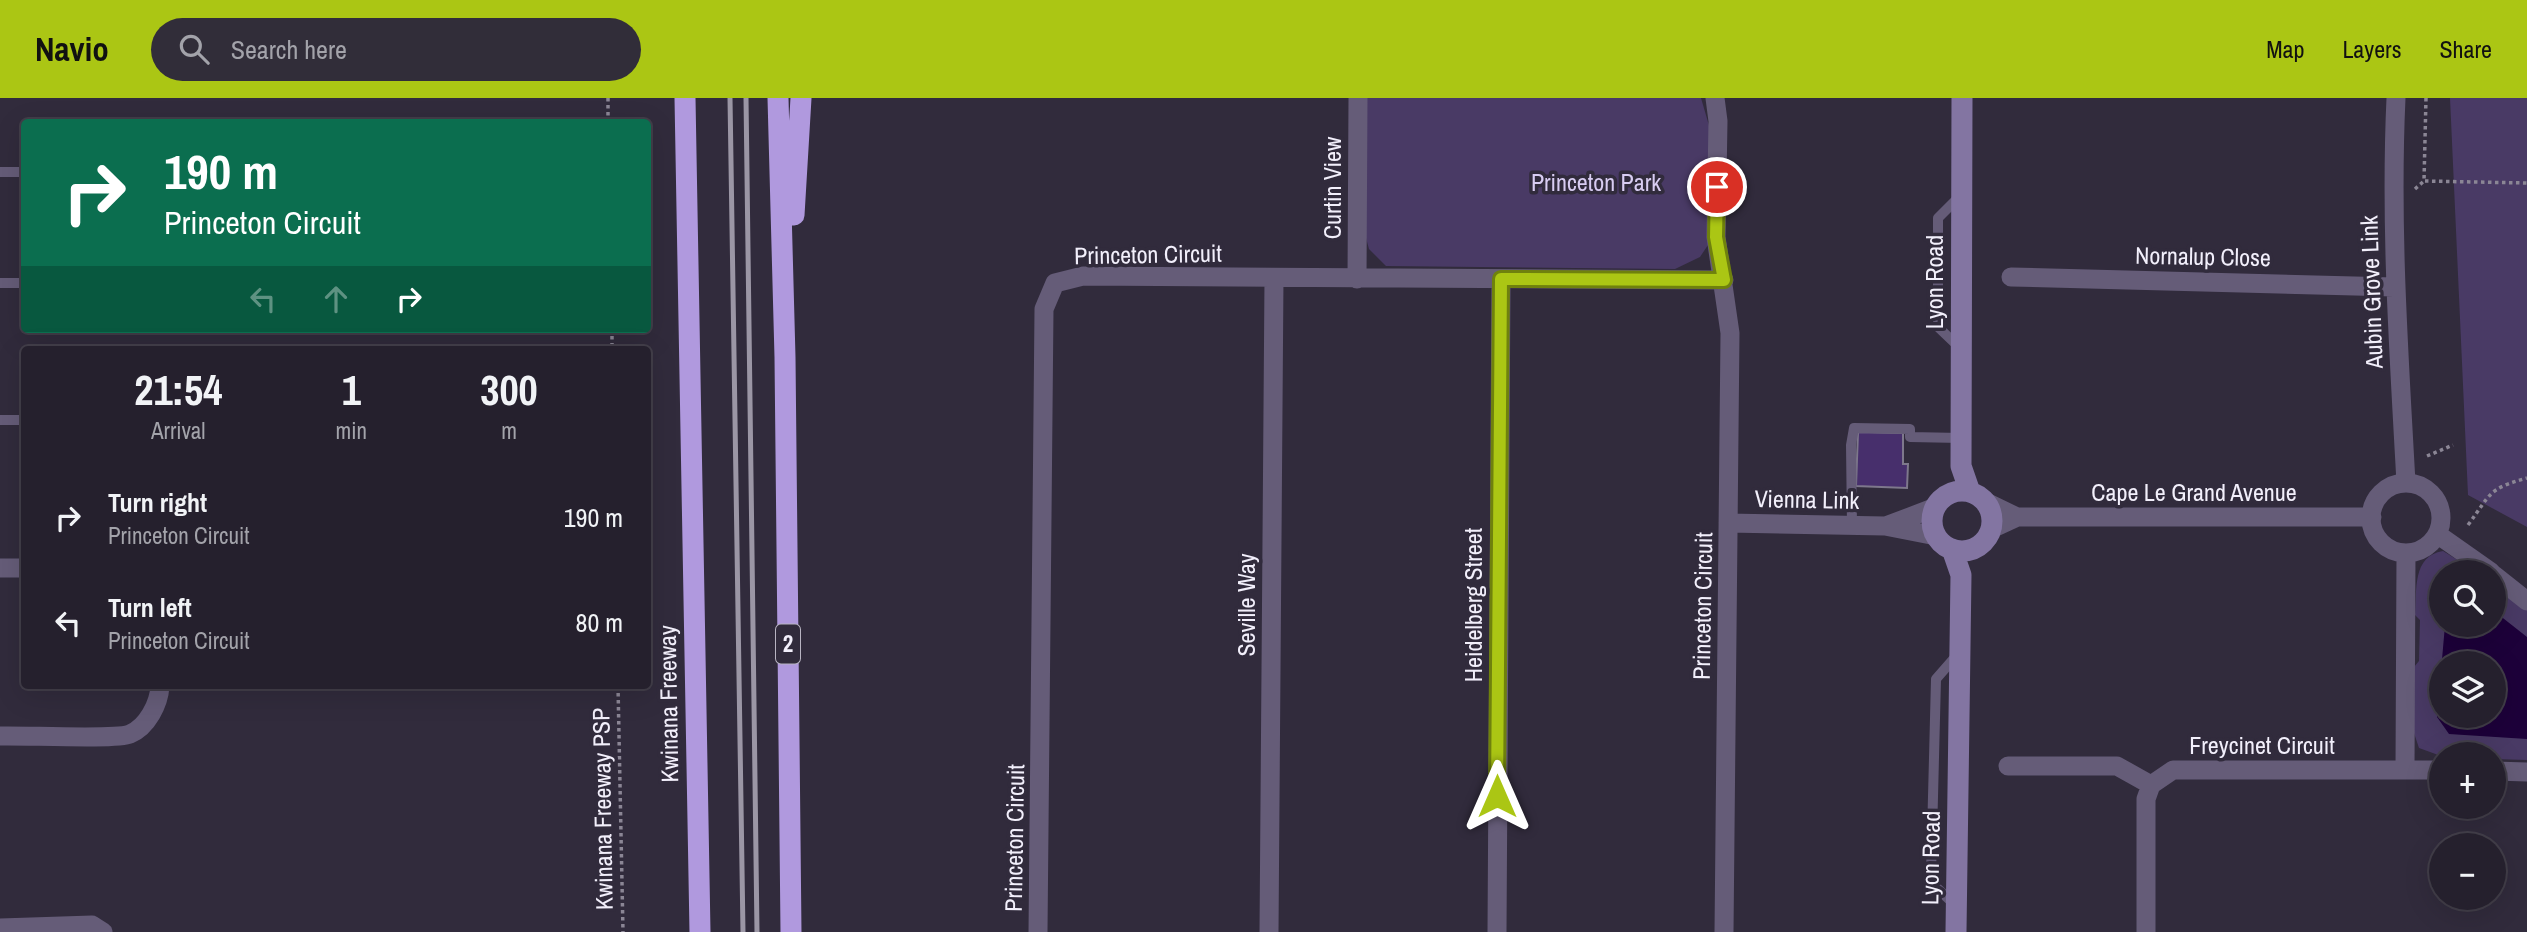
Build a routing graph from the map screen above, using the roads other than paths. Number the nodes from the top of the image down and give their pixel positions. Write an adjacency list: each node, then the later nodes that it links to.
1 (685, 98): 51 (highway, Kwinana Freeway)
2 (778, 98): 20 (highway, 2)
3 (801, 98): 20 (highway, 2)
4 (1358, 98): 14 (street, Curtin View)
5 (1715, 98): 9 (street, Princeton Circuit)
6 (1731, 98): 9 (street, Princeton Circuit)
7 (1962, 98): 23 (street, Lyon Road)
8 (2396, 98): 19 (street, Aubin Grove Link)
9 (1718, 121): 16 (street, Princeton Circuit)
10 (0, 172): 11 (lane)
11 (21, 172)
12 (2011, 277): 19 (street, Nornalup Close)
13 (1274, 278): 14 (street, Princeton Circuit); 53 (street, Princeton Circuit); 54 (street, Seville Way)
14 (1357, 279): 15 (street, Princeton Circuit)
15 (1501, 279): 16 (street, Princeton Circuit); 55 (street, Heidelberg Street)
16 (1724, 280): 28 (street, Princeton Circuit)
17 (21, 283): 18 (lane)
18 (0, 284)
19 (2394, 286): 24 (street, Aubin Grove Link)
20 (785, 357): 52 (highway, 2)
21 (0, 419): 22 (lane)
22 (21, 420)
23 (1961, 438): 25 (street, Lyon Road); 29 (lane)
24 (2406, 483): 27 (street); 31 (street)
25 (1961, 499): 26 (street, Cape Le Grand Avenue); 30 (street, Vienna Link); 32 (street); 33 (street)
26 (2017, 517): 27 (street, Cape Le Grand Avenue); 32 (street, Cape Le Grand Avenue)
27 (2372, 517): 34 (street)
28 (1728, 523): 29 (street, Vienna Link); 56 (street, Princeton Circuit)
29 (1852, 526): 30 (street, Vienna Link)
30 (1885, 526): 33 (street, Vienna Link)
31 (2437, 534): 34 (street); 35 (street)
32 (1985, 537): 33 (street); 38 (street)
33 (1944, 542): 38 (street, Lyon Road)
34 (2406, 553): 44 (street)
35 (2474, 560)
36 (0, 568): 37 (street)
37 (21, 568)
38 (1961, 575): 57 (street, Lyon Road)
39 (2506, 584): 40 (street)
40 (2527, 601)
41 (160, 689): 42 (street)
42 (0, 736)
43 (2008, 766): 48 (street)
44 (2405, 769): 45 (street, Freycinet Circuit); 48 (street, Freycinet Circuit)
45 (2429, 770)
46 (2506, 771): 47 (street)
47 (2527, 772)
48 (2151, 785): 58 (street)
49 (0, 928): 50 (street)
50 (103, 932)
51 (700, 932)
52 (791, 932)
53 (1038, 932)
54 (1269, 932)
55 (1496, 932)
56 (1724, 932)
57 (1956, 932)
58 (2146, 932)

